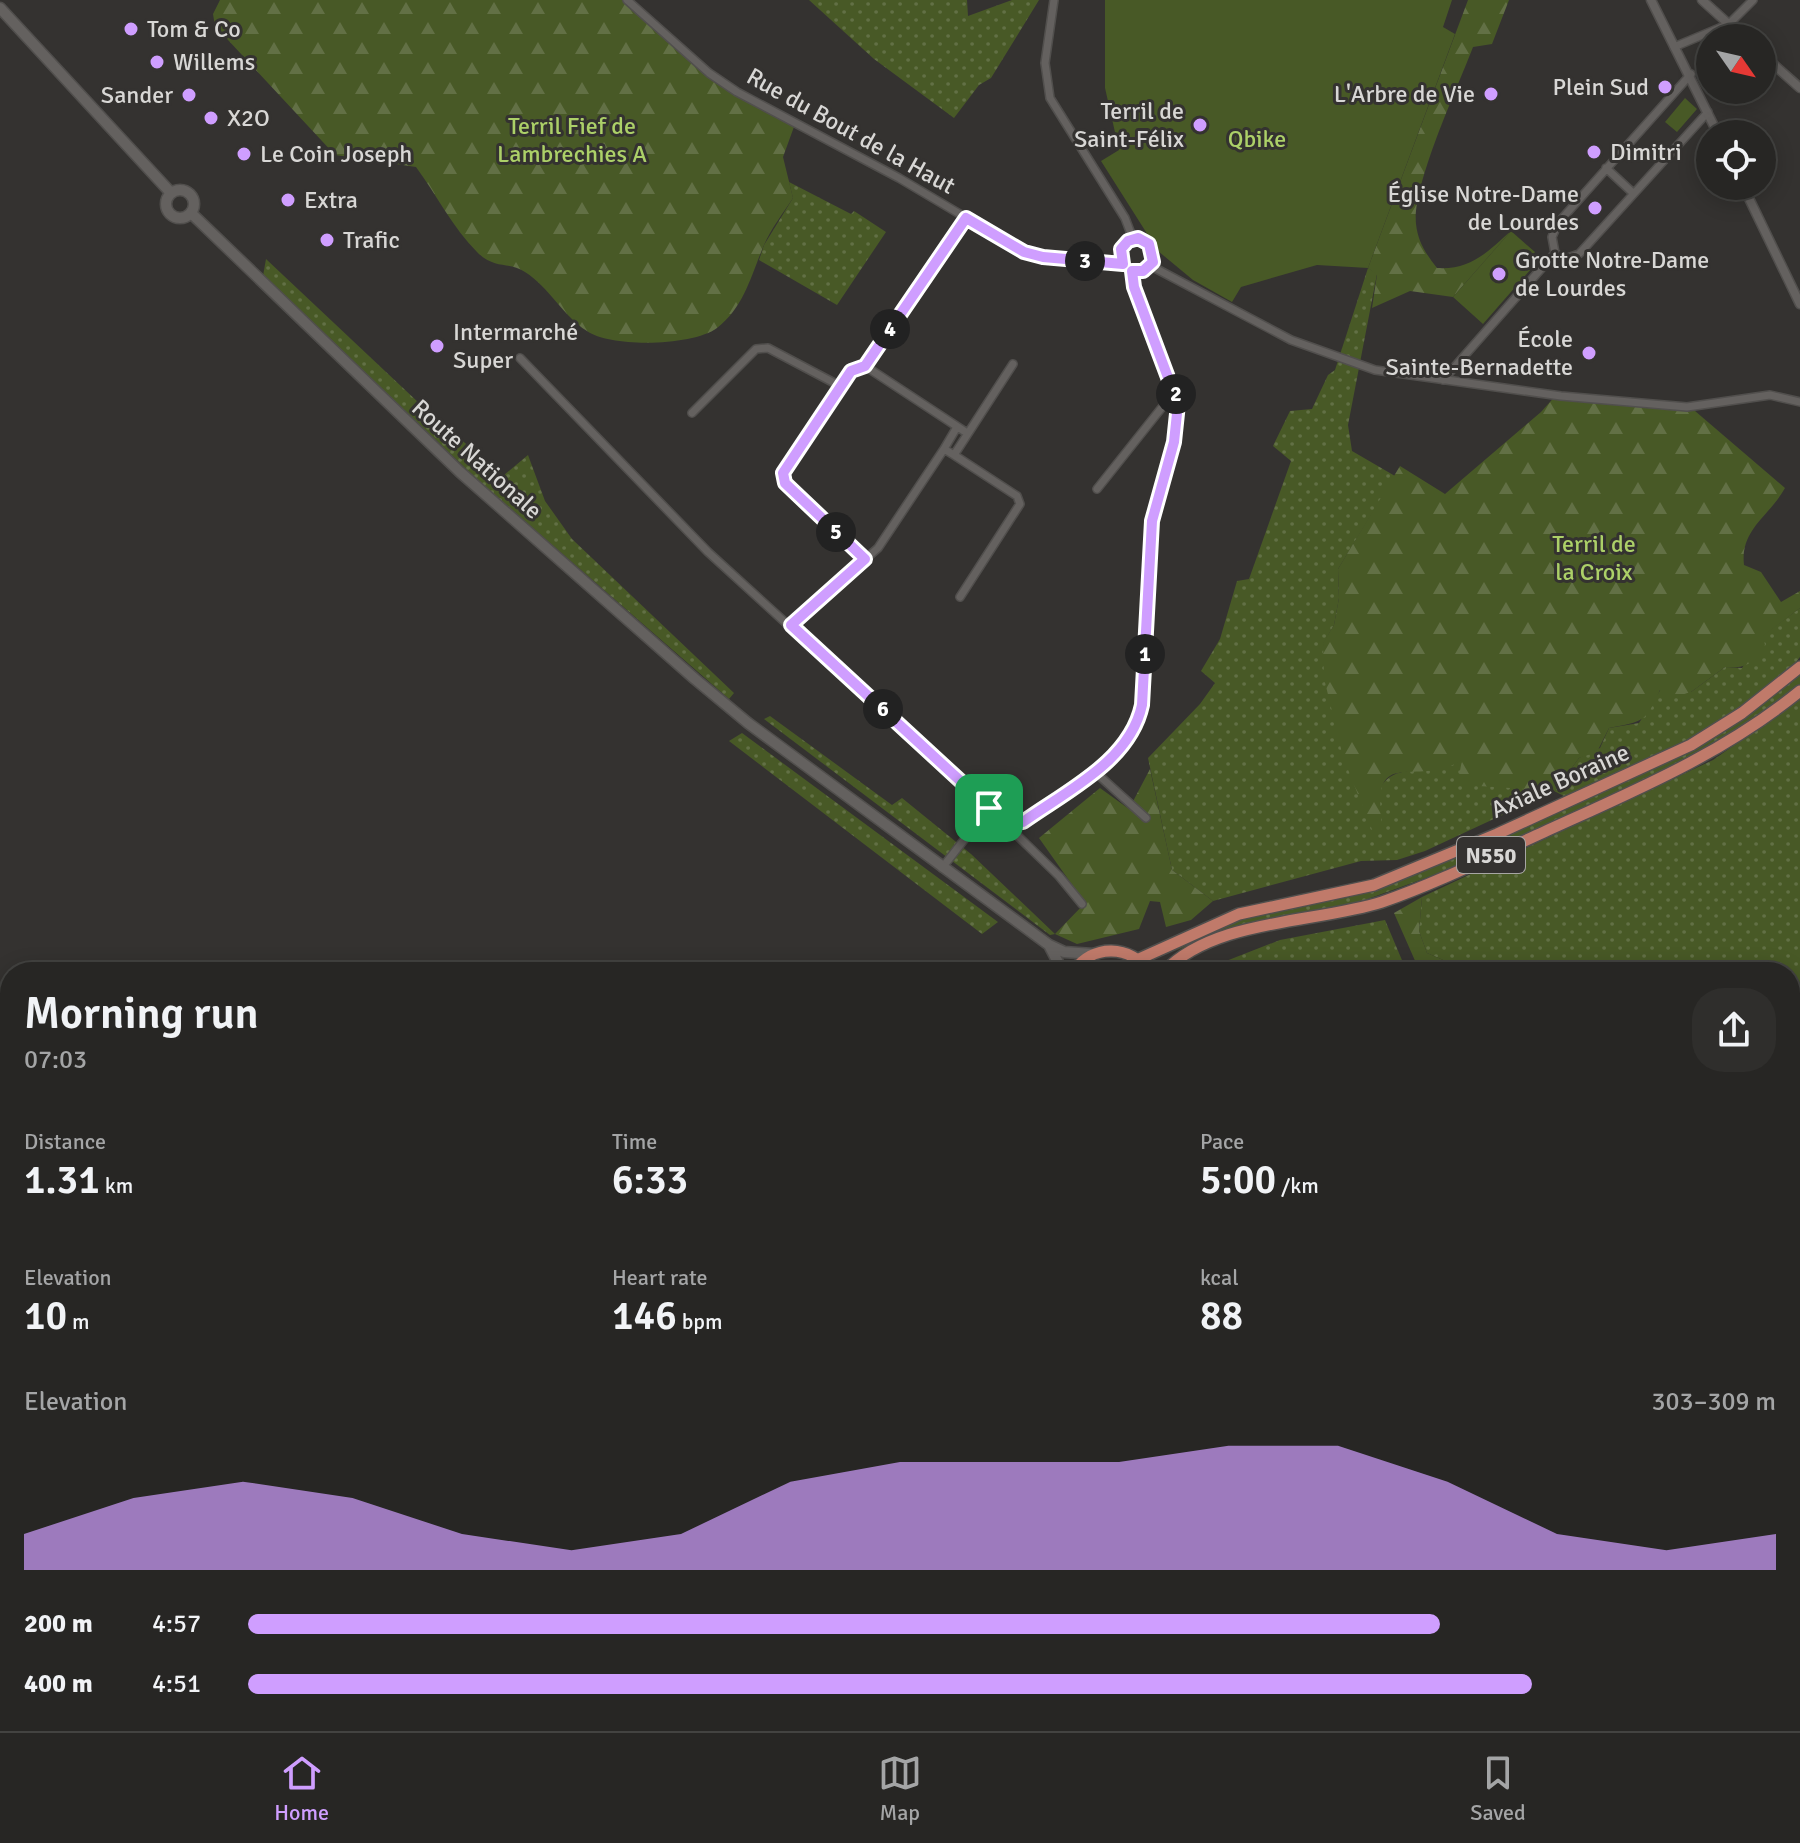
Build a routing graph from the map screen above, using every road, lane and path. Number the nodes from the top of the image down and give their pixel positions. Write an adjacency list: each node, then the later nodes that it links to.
1 (627, 0): 20 (street, Rue du Bout de la Haut)
2 (1054, 0): 21 (street)
3 (1651, 0): 9 (street)
4 (1702, 0): 7 (street)
5 (1753, 0): 7 (street)
6 (0, 8): 16 (main road)
7 (1729, 24)
8 (1696, 38): 9 (street)
9 (1674, 47): 11 (street)
10 (1776, 67): 12 (street)
11 (1691, 74): 13 (street); 15 (street)
12 (1800, 88)
13 (1708, 112): 14 (street); 17 (street)
14 (1712, 120)
15 (1606, 168): 17 (street); 22 (street)
16 (171, 193): 19 (main road); 19 (main road)
17 (1633, 193): 22 (street)
18 (1750, 200): 26 (street)
19 (191, 213): 49 (main road, Route Nationale)
20 (966, 218): 23 (street, Rue du Bout de la Haut); 29 (street)
21 (1133, 239): 23 (street); 24 (street)
22 (1555, 253): 30 (street)
23 (1123, 264): 25 (street)
24 (1151, 266): 25 (street); 30 (street)
25 (1132, 271): 32 (street)
26 (1800, 304)
27 (520, 358): 42 (street)
28 (1013, 364): 36 (street)
29 (865, 366): 31 (street); 35 (street)
30 (1443, 380): 33 (street)
31 (840, 386): 34 (street); 40 (street)
32 (1175, 391): 39 (street); 45 (street)
33 (1800, 402)
34 (692, 413)
35 (957, 427): 36 (street); 37 (street)
36 (967, 433): 38 (street)
37 (944, 449): 38 (street); 40 (street)
38 (954, 455): 41 (street)
39 (1097, 489)
40 (865, 559): 42 (street)
41 (960, 597)
42 (791, 625): 46 (street)
43 (1800, 667): 53 (highway, Axiale Boraine / N550)
44 (1800, 691): 57 (highway, Axiale Boraine / N550)
45 (1094, 771): 47 (street); 48 (street)
46 (989, 808): 48 (street); 49 (street)
47 (1146, 818)
48 (1005, 822): 50 (street)
49 (942, 868): 51 (main road, Route Nationale)
50 (1082, 904)
51 (1049, 945): 52 (main road); 54 (main road)
52 (1093, 954): 53 (highway); 55 (highway)
53 (1139, 959): 56 (highway)
54 (1058, 962)
55 (1084, 962)
56 (1142, 962)
57 (1175, 962)

